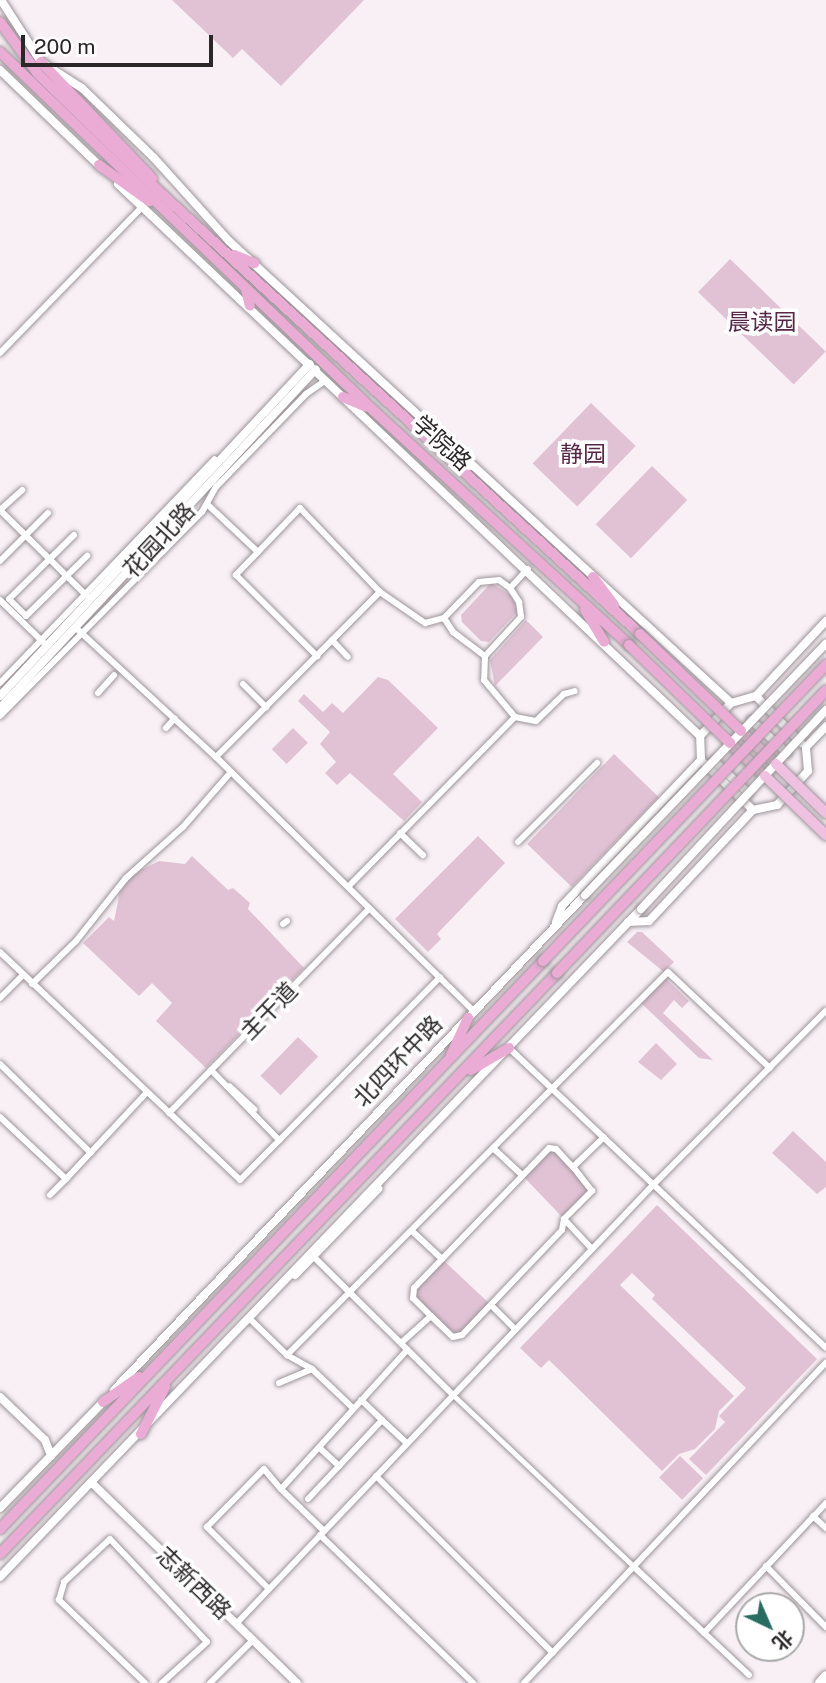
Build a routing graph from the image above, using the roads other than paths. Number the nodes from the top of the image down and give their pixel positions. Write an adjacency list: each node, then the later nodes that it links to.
1 (2, 5): 5 (street, 学院路)
2 (0, 23): 5 (highway)
3 (0, 52): 5 (highway)
4 (0, 70): 6 (street, 学院路)
5 (36, 72): 8 (highway, 学院路); 9 (highway, 学院路); 10 (street, 学院路)
6 (99, 165): 7 (street, 学院路); 8 (highway)
7 (142, 207): 12 (street, 学院路); 13 (street)
8 (169, 214): 11 (highway, 学院路)
9 (227, 252): 10 (highway); 38 (highway, 学院路)
10 (254, 263): 31 (street, 学院路)
11 (246, 289): 12 (highway); 17 (highway, 学院路)
12 (250, 306): 14 (street, 学院路)
13 (0, 353)
14 (313, 367): 15 (street, 学院路); 34 (street, 花园北路); 40 (street, 花园北路)
15 (327, 380): 16 (street, 学院路); 20 (street)
16 (343, 397): 17 (highway); 29 (street, 学院路)
17 (374, 411): 36 (highway, 学院路)
18 (215, 459): 34 (street)
19 (22, 490): 21 (street)
20 (207, 504): 25 (street); 40 (street)
21 (0, 510): 23 (street)
22 (48, 513): 23 (street)
23 (25, 534): 27 (street); 28 (street)
24 (74, 535): 27 (street)
25 (258, 552): 33 (street); 45 (street)
26 (87, 556): 30 (street)
27 (49, 558): 30 (street); 30 (street)
28 (0, 561)
29 (528, 569): 32 (street); 42 (street, 学院路)
30 (67, 576): 34 (street)
31 (593, 577): 38 (highway); 57 (street, 学院路)
32 (510, 588): 37 (street); 46 (street)
33 (380, 592): 37 (street); 41 (street)
34 (88, 597): 43 (street, 花园北路)
35 (0, 600): 43 (street)
36 (580, 601): 42 (highway); 69 (highway, 学院路, bridge)
37 (444, 618): 46 (street)
38 (627, 621): 67 (highway, 学院路, bridge)
39 (826, 621): 56 (street)
40 (79, 631): 59 (street, 花园北路); 61 (street); 63 (street)
41 (332, 640): 45 (street); 47 (street)
42 (604, 642): 68 (street, 学院路)
43 (45, 643): 50 (street); 55 (street, 花园北路)
44 (826, 643): 64 (street, 北四环中路, bridge)
45 (317, 656): 58 (street)
46 (485, 656): 62 (street)
47 (348, 657)
48 (826, 665): 99 (highway, 北四环中路, bridge)
49 (114, 675): 54 (street)
50 (0, 683)
51 (243, 684): 58 (street)
52 (575, 691): 62 (street)
53 (826, 691): 102 (highway, bridge)
54 (98, 693)
55 (0, 696)
56 (756, 696): 57 (street); 70 (street)
57 (730, 703): 68 (street)
58 (266, 707): 72 (street)
59 (0, 708)
60 (826, 710): 71 (street, bridge)
61 (0, 716)
62 (515, 717): 82 (street)
63 (175, 718): 66 (street); 72 (street)
64 (751, 720): 67 (street, 北四环中路, bridge); 71 (street, bridge)
65 (826, 726): 70 (street)
66 (166, 728)
67 (741, 731): 69 (street, 北四环中路, bridge); 76 (main road, 学院路, bridge)
68 (700, 736): 73 (street)
69 (730, 743): 74 (street, 北四环中路, bridge); 78 (main road, 学院路, bridge)
70 (806, 747): 80 (street)
71 (787, 753): 76 (street, bridge)
72 (216, 757): 77 (street)
73 (701, 760): 80 (street); 89 (street)
74 (713, 761): 79 (street, bridge); 89 (street, 北四环中路, bridge)
75 (597, 763): 84 (street)
76 (776, 764): 78 (street, bridge); 81 (main road, 学院路, bridge)
77 (231, 772): 86 (street); 93 (street)
78 (765, 776): 79 (street, bridge); 83 (main road, 学院路, bridge)
79 (748, 793): 88 (street, bridge)
80 (753, 810): 88 (street)
81 (826, 813)
82 (400, 833): 85 (street); 86 (street)
83 (826, 835)
84 (518, 842)
85 (423, 855)
86 (348, 887): 87 (street)
87 (369, 909): 92 (street); 101 (street, 主干道)
88 (628, 922): 97 (street)
89 (553, 929): 96 (street, 北四环中路)
90 (0, 952): 91 (street)
91 (23, 975): 93 (street); 94 (street)
92 (440, 977): 96 (street); 110 (street)
93 (32, 984): 105 (street)
94 (0, 998)
95 (826, 1012): 100 (street)
96 (471, 1014): 99 (highway); 142 (street, 北四环中路)
97 (509, 1048): 102 (highway); 104 (street); 114 (street)
98 (0, 1064): 112 (street)
99 (447, 1064): 135 (highway, 北四环中路)
100 (770, 1068): 104 (street); 117 (street)
101 (211, 1070): 107 (street, 主干道); 110 (street)
102 (459, 1076): 137 (highway)
103 (229, 1085): 106 (street)
104 (552, 1088): 109 (street); 111 (street)
105 (148, 1092): 107 (street); 112 (street)
106 (255, 1110)
107 (169, 1113): 110 (street)
108 (0, 1117): 116 (street)
109 (604, 1137): 113 (street); 117 (street)
110 (279, 1140)
111 (493, 1148): 115 (street); 120 (street)
112 (91, 1153): 116 (street)
113 (573, 1167): 115 (street); 119 (street)
114 (395, 1170): 122 (street); 125 (street)
115 (522, 1175): 123 (street)
116 (66, 1179): 118 (street)
117 (654, 1184): 121 (street); 131 (street)
118 (50, 1195)
119 (564, 1219): 121 (street); 126 (street)
120 (412, 1231): 123 (street); 124 (street)
121 (592, 1249): 129 (street)
122 (314, 1257): 124 (street); 125 (street)
123 (442, 1259): 127 (street)
124 (351, 1293): 130 (street); 133 (street)
125 (272, 1296): 128 (street)
126 (491, 1305): 127 (street); 129 (street)
127 (430, 1316): 130 (street)
128 (250, 1319): 133 (street); 145 (street)
129 (515, 1329): 139 (street)
130 (401, 1343): 132 (street)
131 (826, 1348)
132 (407, 1350): 139 (street); 141 (street)
133 (287, 1355): 136 (street)
134 (826, 1363): 163 (street)
135 (158, 1364): 142 (highway); 160 (highway, 北四环中路)
136 (312, 1369): 138 (street); 143 (street)
137 (172, 1374): 145 (highway); 162 (highway)
138 (279, 1383)
139 (452, 1394): 148 (street); 163 (street)
140 (0, 1397): 146 (street)
141 (361, 1400): 143 (street); 144 (street)
142 (103, 1402): 147 (street, 北四环中路)
143 (353, 1408): 149 (street)
144 (382, 1420): 148 (street); 151 (street)
145 (141, 1434): 153 (street)
146 (45, 1440): 147 (street); 150 (street)
147 (65, 1441): 150 (street, 北四环中路)
148 (407, 1443): 152 (street)
149 (320, 1448): 151 (street); 154 (street)
150 (51, 1456): 157 (street, 北四环中路)
151 (339, 1466): 155 (street)
152 (376, 1476): 161 (street); 171 (street)
153 (91, 1482): 165 (street); 167 (street, 志新西路)
154 (281, 1489): 161 (street); 166 (street)
155 (308, 1499)
156 (826, 1503): 158 (street)
157 (0, 1508)
158 (813, 1516): 159 (street); 164 (street)
159 (826, 1528)
160 (0, 1529)
161 (322, 1533): 166 (street); 178 (street)
162 (0, 1554)
163 (634, 1566): 169 (street); 171 (street)
164 (766, 1566): 168 (street); 169 (street)
165 (0, 1577)
166 (269, 1589): 167 (street)
167 (236, 1624): 170 (street, 志新西路)
168 (826, 1627)
169 (704, 1633): 172 (street)
170 (253, 1640): 176 (street); 177 (street, 志新西路)
171 (553, 1653): 179 (street)
172 (749, 1675)
173 (826, 1676): 180 (main road)
174 (145, 1683): 175 (street)
175 (162, 1683)
176 (210, 1683)
177 (297, 1683)
178 (473, 1683)
179 (524, 1683)
180 (820, 1683)

